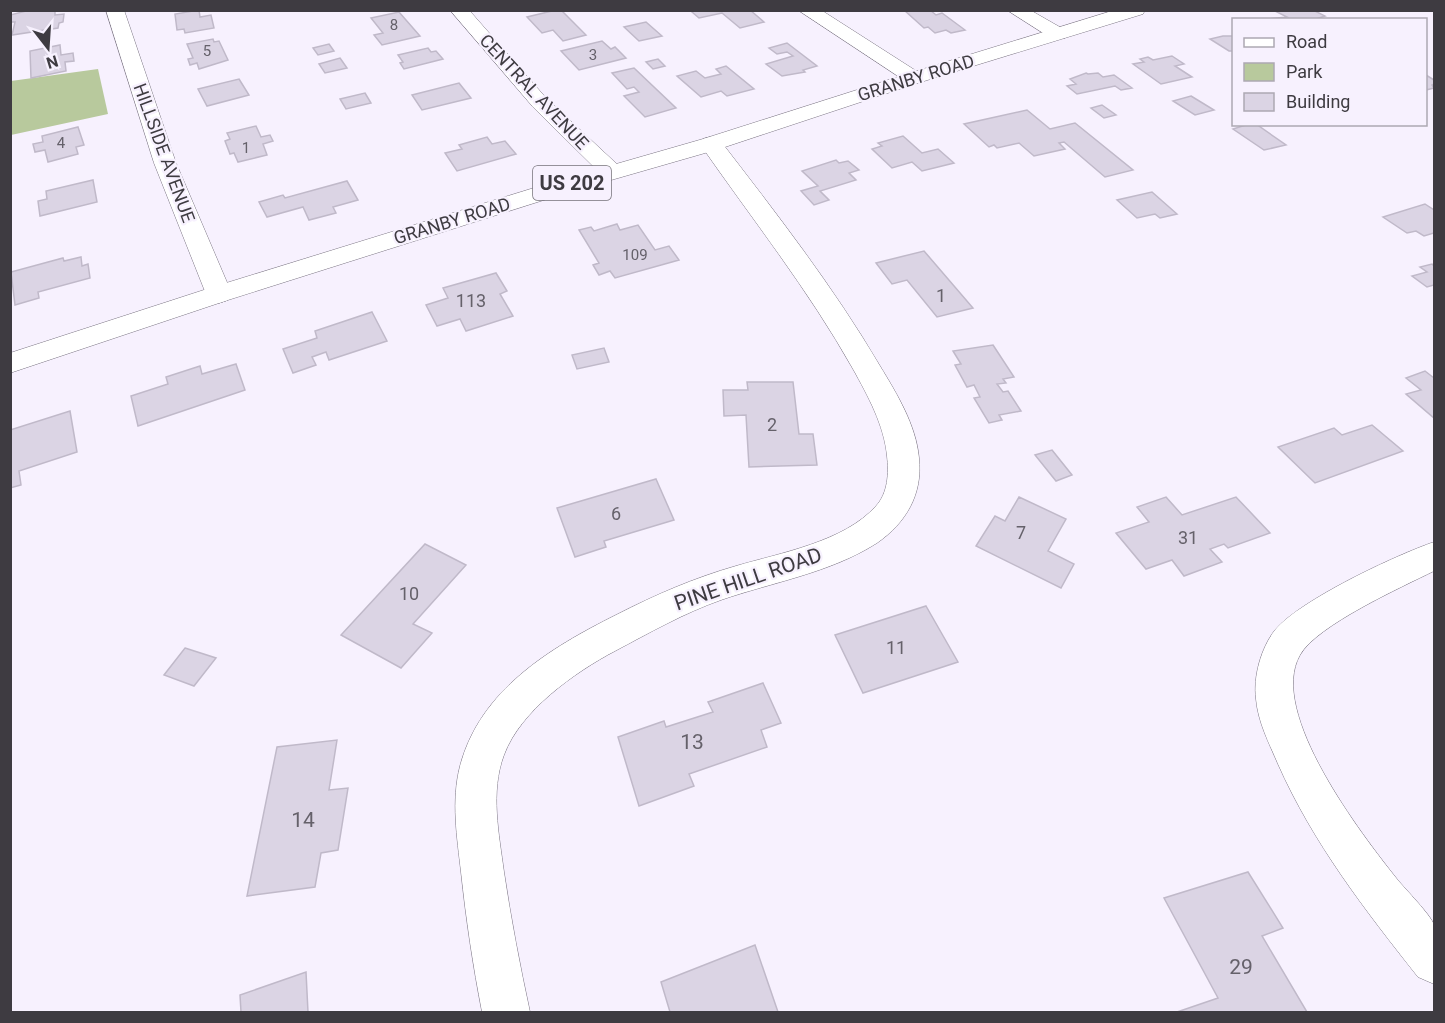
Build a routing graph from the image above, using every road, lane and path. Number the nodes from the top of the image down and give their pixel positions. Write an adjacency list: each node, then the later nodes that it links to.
1 (115, 10): 10 (street, HILLSIDE AVENUE)
2 (459, 10): 9 (street, CENTRAL AVENUE)
3 (807, 10): 7 (street)
4 (1016, 10): 6 (street)
5 (1136, 10): 6 (street, GRANBY ROAD / US 202)
6 (1058, 34): 7 (street, GRANBY ROAD / US 202)
7 (914, 78): 8 (street, GRANBY ROAD / US 202)
8 (711, 144): 9 (street, GRANBY ROAD / US 202); 14 (street, PINE HILL ROAD)
9 (611, 171): 10 (street, GRANBY ROAD / US 202)
10 (219, 294): 11 (street, GRANBY ROAD / US 202)
11 (10, 363)
12 (1434, 556): 13 (street)
13 (1434, 961)
14 (506, 1012)

